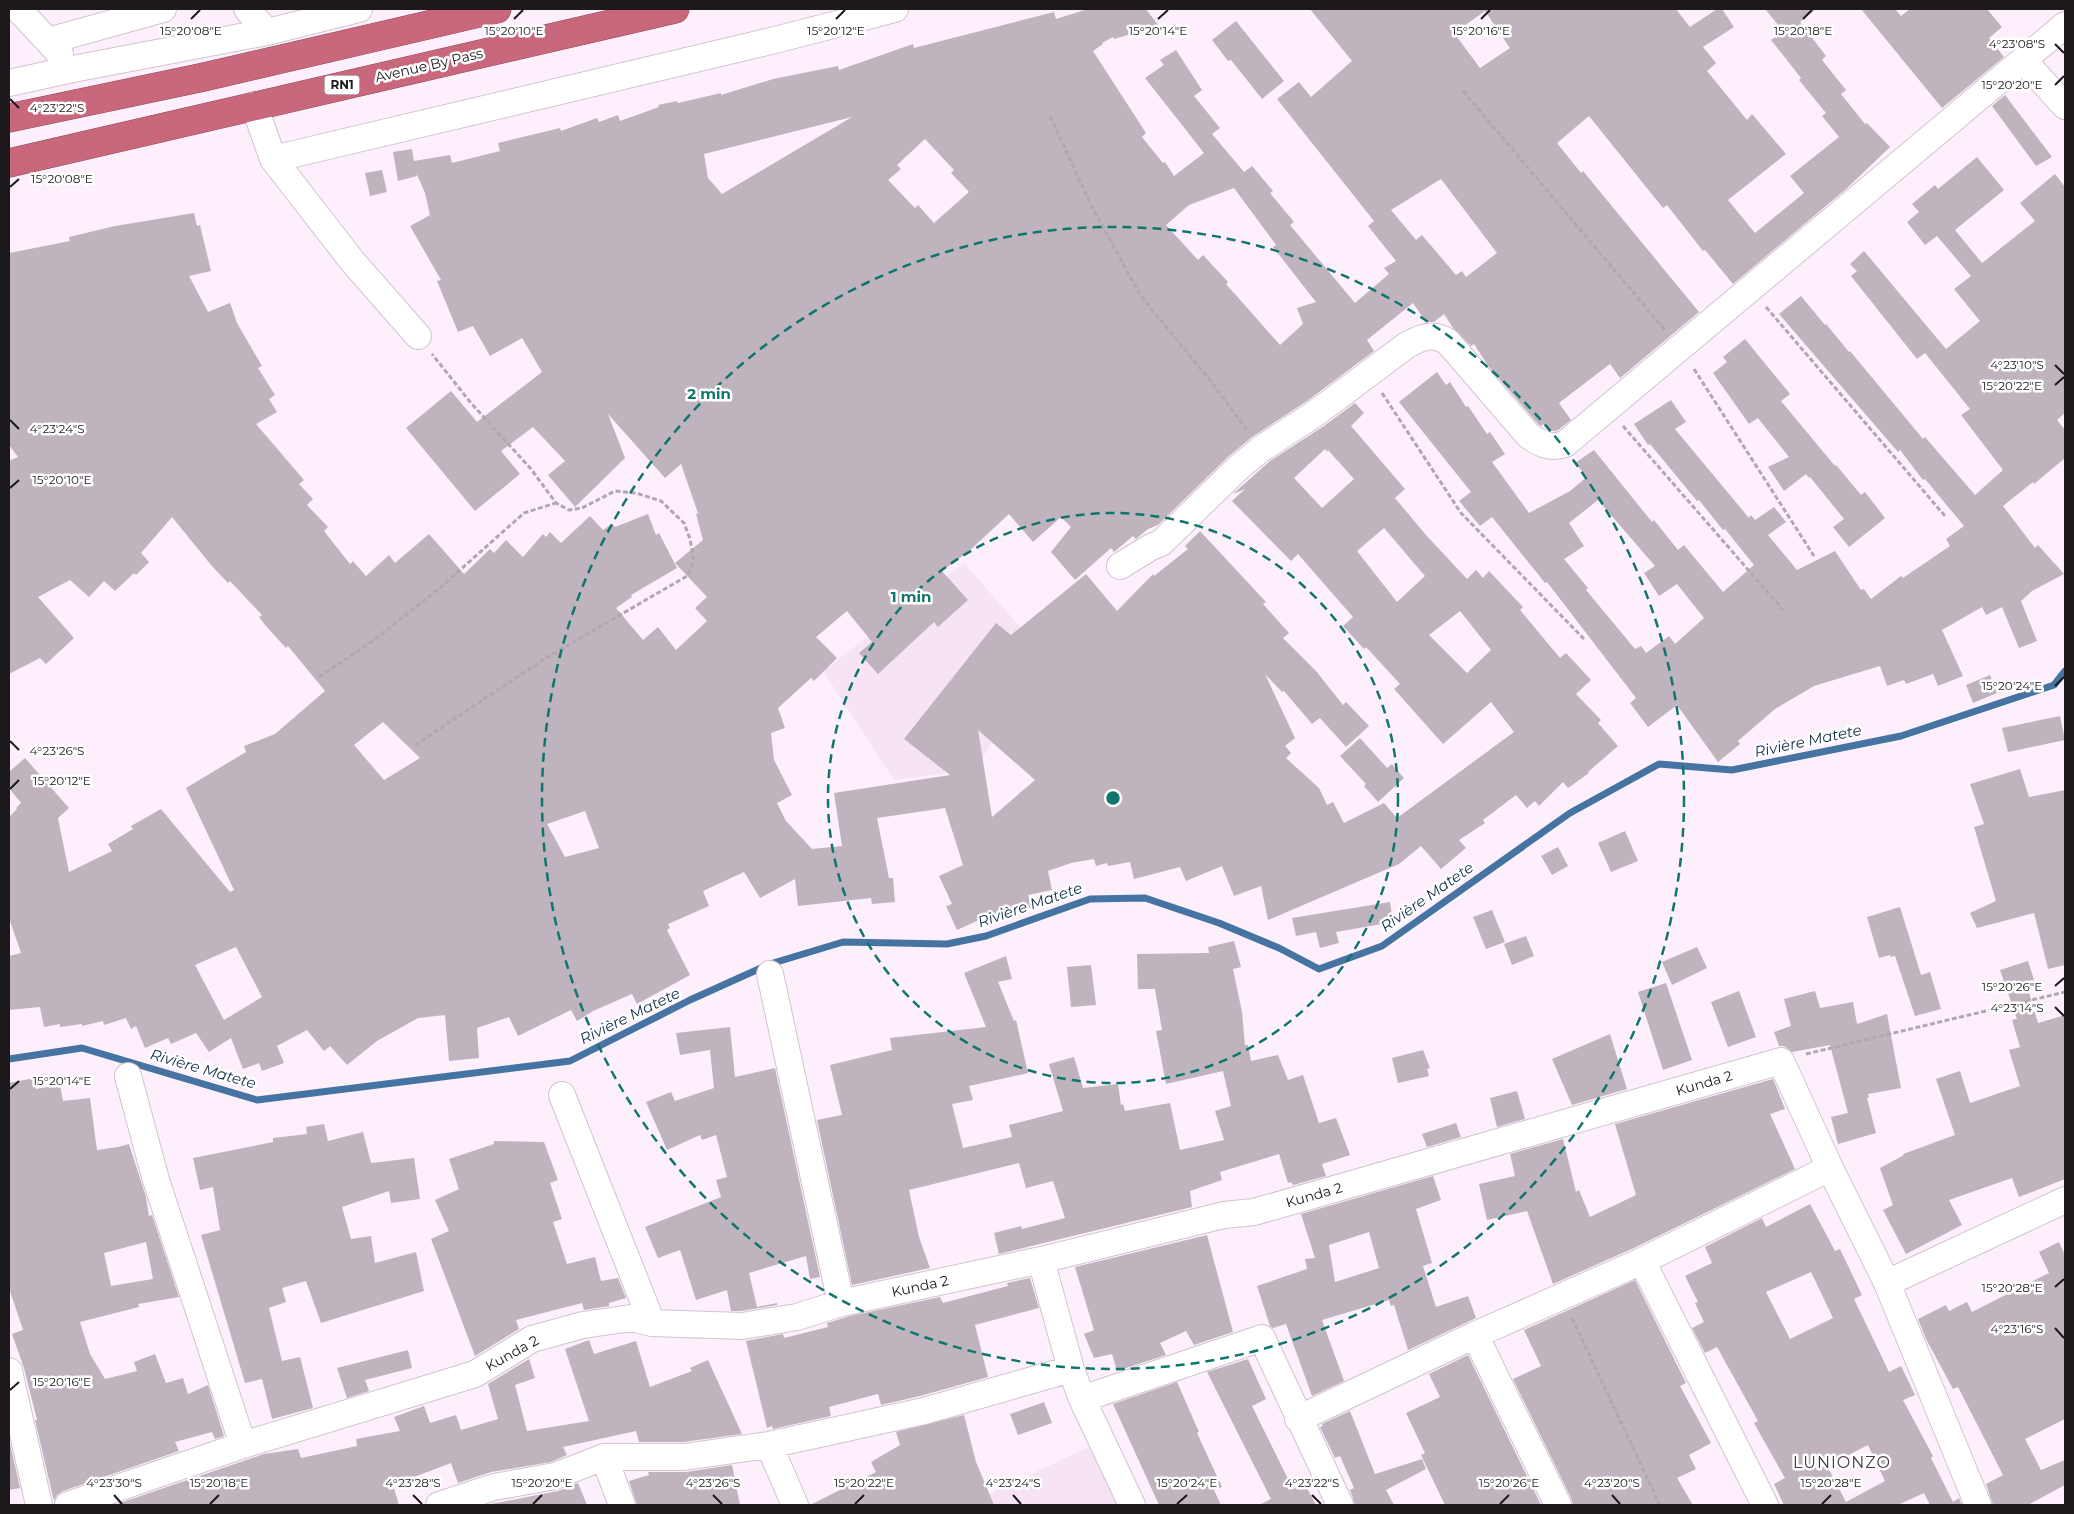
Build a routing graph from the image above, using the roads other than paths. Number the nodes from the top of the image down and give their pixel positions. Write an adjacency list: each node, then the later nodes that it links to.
1 (18, 9): 10 (street)
2 (163, 9): 10 (street)
3 (247, 9): 9 (street)
4 (359, 9): 9 (street)
5 (497, 9): 16 (highway)
6 (675, 9): 14 (highway, Avenue By Pass / RN1)
7 (895, 9): 17 (street)
8 (2065, 25): 11 (street)
9 (267, 32): 12 (street)
10 (48, 41): 12 (street)
11 (2023, 60): 15 (street); 20 (street)
12 (73, 68): 13 (street)
13 (9, 83)
14 (254, 105): 17 (street); 18 (highway, Avenue By Pass / RN1)
15 (2065, 106)
16 (9, 118)
17 (273, 159): 19 (street)
18 (9, 163)
19 (418, 336)
20 (1120, 566)
21 (770, 974): 29 (street)
22 (128, 1076): 36 (street)
23 (562, 1094): 30 (street)
24 (1830, 1168): 26 (street, Kunda 2); 27 (street); 28 (street)
25 (2065, 1200): 28 (street)
26 (1041, 1260): 29 (street, Kunda 2); 32 (street)
27 (1642, 1262): 31 (street); 47 (street)
28 (1887, 1283): 48 (street)
29 (841, 1303): 30 (street, Kunda 2)
30 (652, 1323): 36 (street, Kunda 2)
31 (1475, 1335): 35 (street); 46 (street)
32 (1071, 1369): 34 (street); 37 (street)
33 (9, 1371): 39 (street)
34 (1082, 1399): 35 (street); 44 (street)
35 (1298, 1419): 45 (street)
36 (243, 1445): 40 (street, Kunda 2)
37 (768, 1445): 38 (street); 43 (street)
38 (604, 1457): 41 (street); 42 (street)
39 (39, 1505)
40 (68, 1505)
41 (439, 1505)
42 (622, 1505)
43 (796, 1505)
44 (1132, 1505)
45 (1340, 1505)
46 (1558, 1505)
47 (1765, 1505)
48 (1978, 1505)

